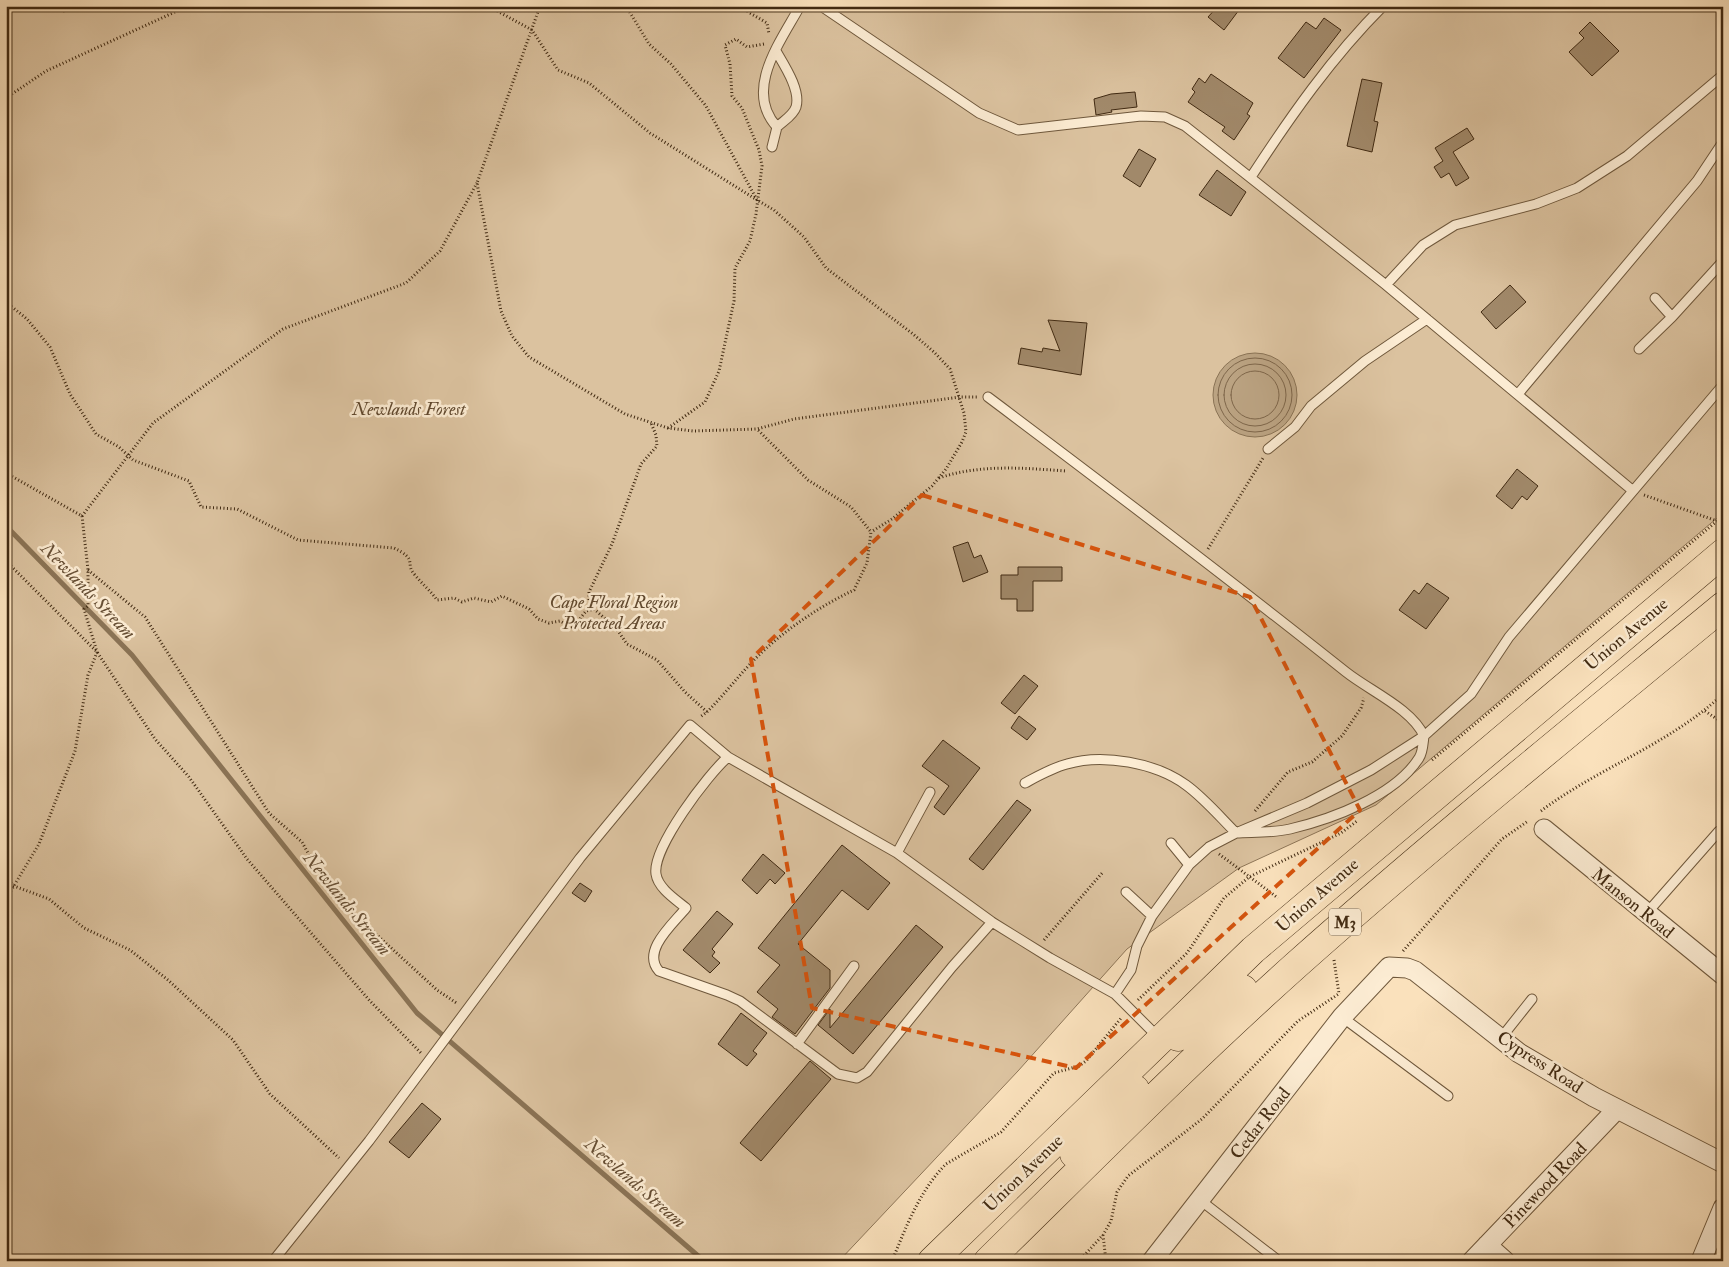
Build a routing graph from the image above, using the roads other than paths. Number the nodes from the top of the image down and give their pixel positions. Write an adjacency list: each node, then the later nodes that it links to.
1 (800, 6): 4 (lane)
2 (821, 6): 9 (lane)
3 (1383, 6): 9 (lane)
4 (776, 51): 6 (lane); 6 (lane)
5 (1723, 74): 11 (lane)
6 (776, 127): 8 (lane)
7 (1723, 142): 17 (lane)
8 (772, 147)
9 (1251, 177): 11 (lane)
10 (1723, 261): 13 (lane)
11 (1386, 285): 14 (lane)
12 (1655, 298): 13 (lane)
13 (1672, 317): 15 (lane)
14 (1427, 319): 17 (lane); 19 (lane)
15 (1640, 349)
16 (1723, 385): 20 (lane)
17 (1518, 394): 20 (lane)
18 (988, 397): 23 (lane)
19 (1268, 449)
20 (1632, 490): 23 (lane)
21 (1723, 553): 45 (highway, Union Avenue / M3)
22 (1723, 606): 34 (highway, M3)
23 (1424, 736): 29 (lane); 29 (lane)
24 (728, 757): 31 (lane); 46 (lane); 54 (lane)
25 (1025, 783): 29 (lane)
26 (930, 792): 31 (lane)
27 (1544, 829): 35 (street, Manson Road)
28 (1719, 831): 35 (lane)
29 (1236, 833): 32 (lane)
30 (1171, 842): 32 (lane)
31 (897, 853): 37 (lane)
32 (1189, 865): 36 (lane)
33 (1126, 892): 36 (lane)
34 (1370, 901): 45 (highway); 52 (highway, M3)
35 (1646, 914): 39 (street, Manson Road)
36 (1152, 916): 41 (lane)
37 (992, 922): 41 (lane); 46 (lane)
38 (854, 966): 46 (lane)
39 (1723, 975)
40 (1370, 987): 43 (street, Cedar Road); 44 (street, Cypress Road)
41 (1114, 994): 45 (lane)
42 (1532, 999): 44 (lane)
43 (1342, 1017): 47 (lane); 50 (street, Cedar Road)
44 (1501, 1038): 48 (street, Cypress Road)
45 (1160, 1039): 52 (highway); 55 (highway, Union Avenue / M3)
46 (796, 1044)
47 (1448, 1096)
48 (1617, 1109): 49 (street, Cypress Road); 53 (street, Pinewood Road)
49 (1723, 1163)
50 (1200, 1200): 57 (street, Cedar Road); 58 (lane)
51 (1723, 1208): 61 (street)
52 (1038, 1212): 56 (highway, M3)
53 (1487, 1245): 59 (street, Pinewood Road); 60 (street)
54 (273, 1261)
55 (932, 1261)
56 (988, 1261)
57 (1152, 1261)
58 (1279, 1261)
59 (1472, 1261)
60 (1505, 1261)
61 (1701, 1261)

